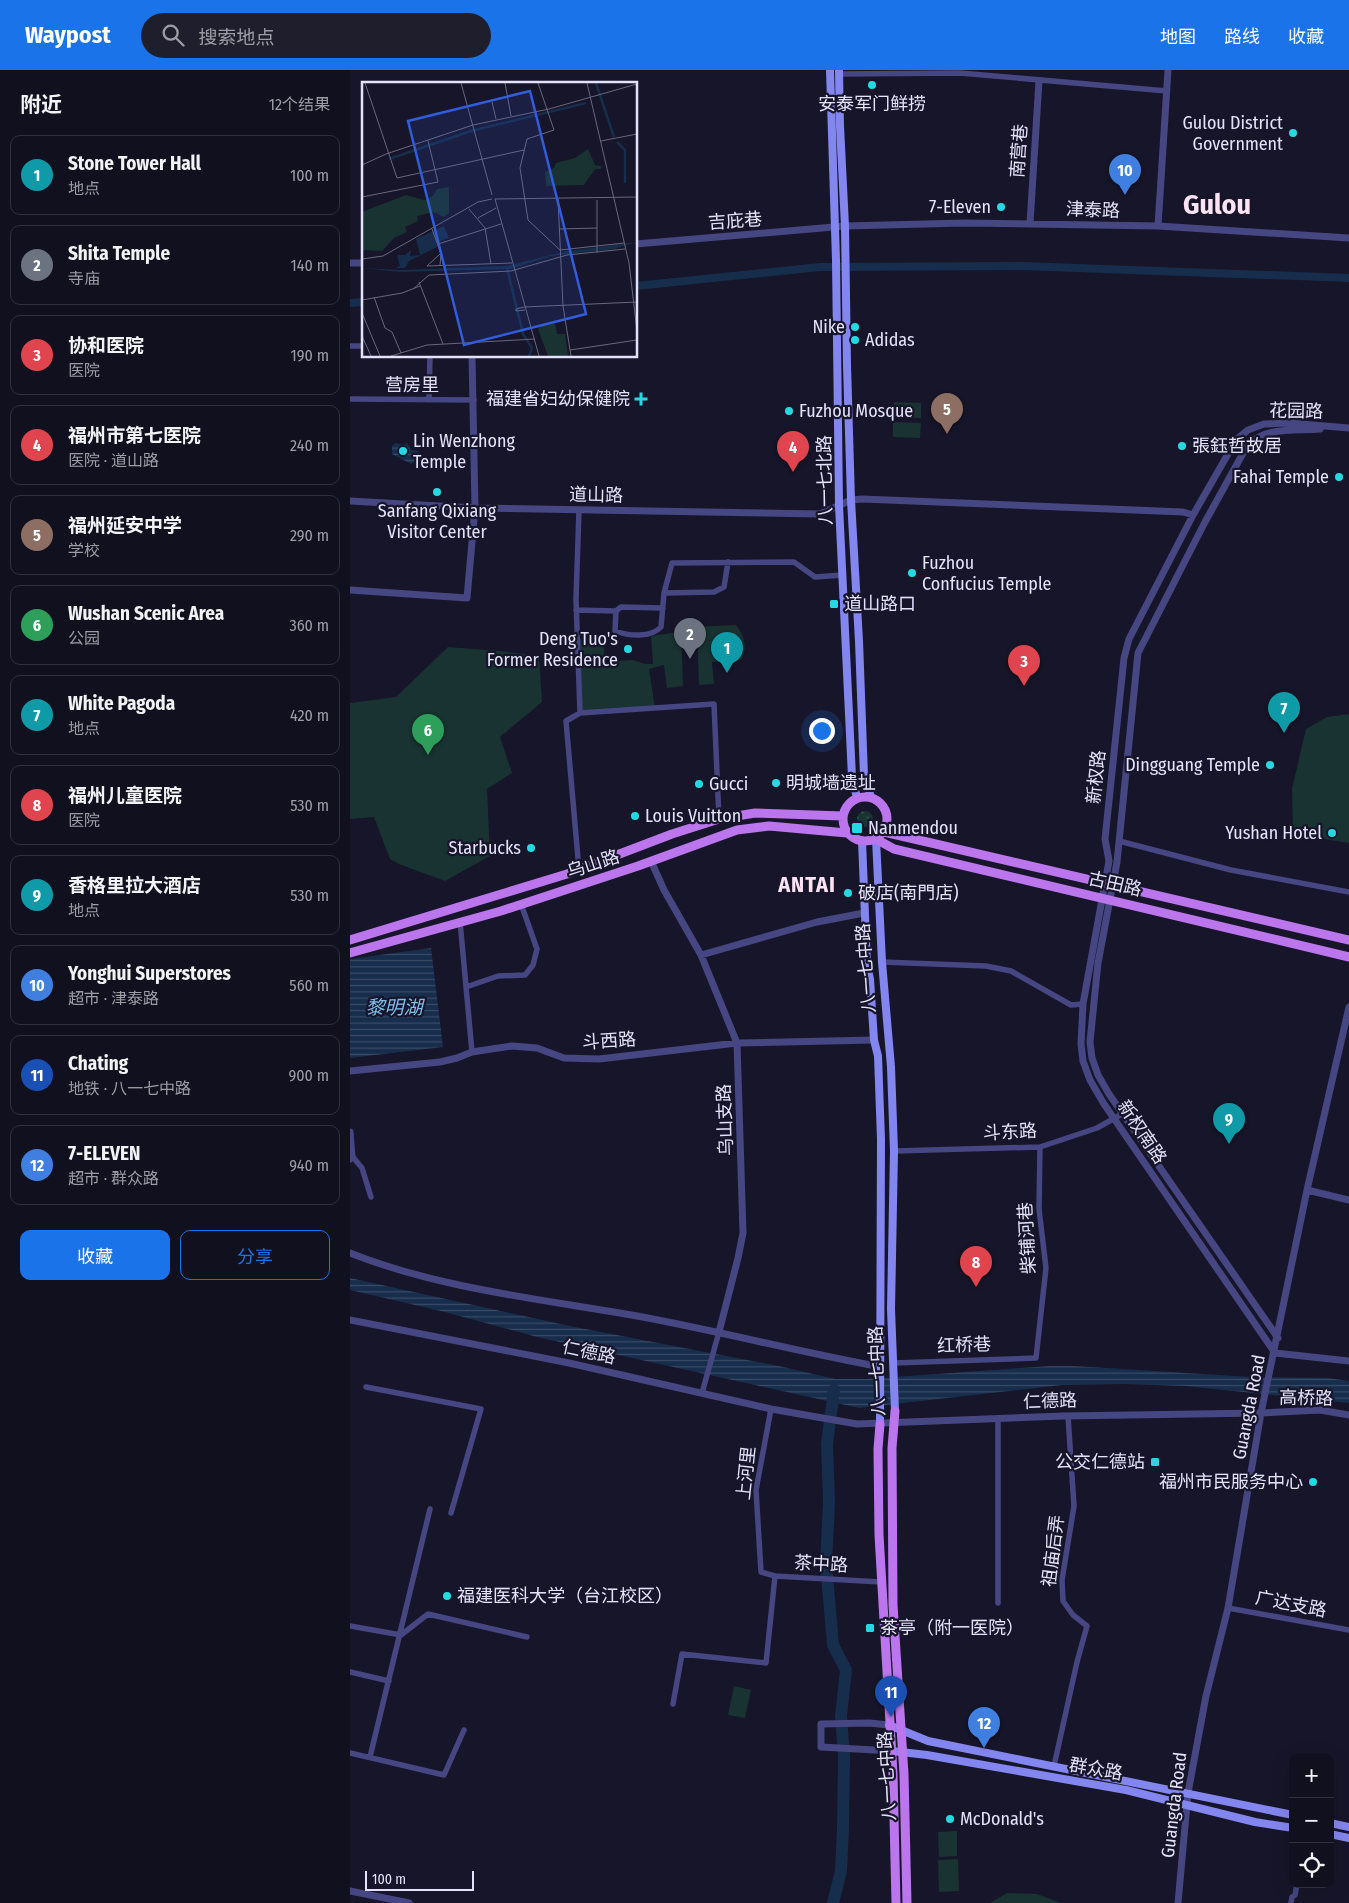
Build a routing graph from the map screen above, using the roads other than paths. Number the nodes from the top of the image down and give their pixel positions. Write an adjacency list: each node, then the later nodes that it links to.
1 (830, 70): 10 (main road, 八一七北路)
2 (1168, 70): 6 (street)
3 (839, 72): 4 (street); 8 (main road)
4 (960, 72): 5 (street)
5 (1039, 81): 6 (street); 7 (street, 南营巷)
6 (1167, 91): 9 (street)
7 (1030, 223): 8 (street, 津泰路); 9 (street, 津泰路)
8 (845, 226): 10 (street, 津泰路); 19 (main road)
9 (1158, 226): 11 (street, 津泰路)
10 (835, 227): 12 (street, 吉庇巷); 21 (main road, 八一七北路)
11 (1349, 238)
12 (638, 244)
13 (430, 358): 16 (street)
14 (472, 358): 17 (street)
15 (350, 399): 16 (street, 营房里)
16 (430, 400): 17 (street, 营房里)
17 (474, 400): 22 (street)
18 (1348, 428): 24 (street, 花园路); 33 (street, 花园路)
19 (851, 500): 21 (street, 道山路); 24 (street); 35 (main road)
20 (350, 501): 22 (street, 道山路)
21 (839, 505): 23 (street, 道山路); 26 (main road, 八一七北路)
22 (474, 508): 23 (street, 道山路); 27 (street)
23 (579, 510): 30 (street)
24 (1193, 514): 32 (street, 花园路)
25 (728, 562): 26 (street); 28 (street); 28 (street)
26 (844, 575): 36 (main road, 八一七北路)
27 (350, 590)
28 (664, 593): 29 (street)
29 (663, 608): 31 (street); 31 (street)
30 (576, 610): 31 (street); 34 (street)
31 (616, 611)
32 (1124, 658): 46 (street, 新权路)
33 (1136, 663): 42 (street, 新权路)
34 (580, 713): 38 (street); 45 (street)
35 (871, 797): 36 (main road); 39 (main road)
36 (857, 798): 37 (main road)
37 (842, 816): 38 (main road, 乌山路); 40 (main road)
38 (719, 819): 45 (main road, 乌山路)
39 (884, 832): 41 (main road); 46 (main road, 古田路)
40 (848, 833): 43 (main road); 44 (main road, 乌山路)
41 (876, 839): 43 (main road); 48 (main road, 古田路); 57 (main road, 八一七中路)
42 (1119, 841): 46 (street, 新权路); 47 (street)
43 (862, 842): 50 (main road, 八一七中路)
44 (651, 861): 49 (main road, 乌山路); 55 (street, 乌山支路)
45 (579, 870): 52 (main road, 乌山路)
46 (1110, 884): 48 (street, 新权路); 53 (main road, 古田路)
47 (1349, 892)
48 (1107, 898): 56 (main road, 古田路); 59 (street, 新权南路); 65 (street, 新权南路)
49 (522, 904): 51 (main road, 乌山路); 58 (street)
50 (864, 913): 55 (street); 61 (main road, 八一七中路)
51 (460, 921): 54 (main road, 乌山路); 58 (street)
52 (350, 940)
53 (1349, 940)
54 (350, 952)
55 (701, 955): 62 (street, 乌山支路)
56 (1349, 957)
57 (882, 962): 59 (street); 69 (main road, 八一七中路)
58 (466, 987): 63 (street)
59 (1083, 1004): 66 (street, 新权南路)
60 (1349, 1007): 71 (street, Guangda Road)
61 (874, 1040): 62 (street, 斗西路); 82 (main road, 八一七中路)
62 (737, 1043): 63 (street, 斗西路); 76 (street, 乌山支路)
63 (472, 1052): 64 (street, 斗西路)
64 (350, 1071)
65 (1122, 1114): 66 (street, 斗东路); 77 (street, 新权南路)
66 (1114, 1118): 68 (street, 斗东路); 78 (street, 新权南路)
67 (350, 1132): 70 (street)
68 (1040, 1147): 69 (street, 斗东路); 79 (street, 柴铺河巷)
69 (894, 1151): 81 (main road, 八一七中路)
70 (351, 1157): 72 (street)
71 (1307, 1190): 73 (street); 77 (street, Guangda Road)
72 (371, 1197)
73 (1349, 1200)
74 (350, 1253): 76 (street)
75 (350, 1320): 84 (street, 仁德路)
76 (718, 1332): 82 (street); 84 (street, 乌山支路)
77 (1278, 1338): 78 (street, Guangda Road)
78 (1275, 1353): 80 (street); 87 (street, Guangda Road)
79 (1036, 1358): 81 (street, 红桥巷)
80 (1349, 1361)
81 (893, 1363): 86 (main road, 八一七中路)
82 (881, 1367): 91 (main road, 八一七中路)
83 (366, 1387): 94 (street)
84 (702, 1393): 85 (street, 仁德路)
85 (771, 1408): 91 (street, 仁德路); 95 (street, 上河里)
86 (895, 1411): 92 (main road, 八一七中路)
87 (1261, 1413): 88 (street, 高桥路); 89 (street, 仁德路); 99 (street, Guangda Road)
88 (1349, 1415)
89 (1068, 1416): 90 (street, 仁德路); 114 (street, 祖庙后弄)
90 (998, 1418): 92 (street, 仁德路); 98 (street)
91 (880, 1420): 92 (street, 仁德路); 97 (main road, 八一七中路)
92 (895, 1422): 108 (main road, 八一七中路)
93 (430, 1509): 102 (street)
94 (451, 1513)
95 (761, 1572): 96 (street, 茶中路)
96 (775, 1576): 97 (street, 茶中路); 106 (street)
97 (881, 1582): 107 (main road, 八一七中路)
98 (998, 1603)
99 (1228, 1608): 101 (street, 广达支路); 115 (street, Guangda Road)
100 (350, 1626): 102 (street)
101 (1349, 1630)
102 (401, 1636): 103 (street); 105 (street)
103 (527, 1637)
104 (350, 1672): 105 (street)
105 (389, 1681): 113 (street)
106 (673, 1704)
107 (889, 1725): 108 (main road); 110 (main road, 八一七中路); 110 (street)
108 (901, 1729): 111 (main road, 八一七中路); 114 (main road)
109 (464, 1730): 113 (street)
110 (892, 1751): 111 (main road, 群众路); 126 (main road, 八一七中路)
111 (903, 1752): 116 (main road, 群众路); 127 (main road, 八一七中路)
112 (350, 1753): 113 (street)
113 (370, 1757)
114 (1054, 1766): 115 (main road)
115 (1188, 1793): 116 (street, Guangda Road); 117 (main road)
116 (1187, 1805): 119 (main road, 群众路); 128 (street, Guangda Road)
117 (1289, 1814)
118 (1334, 1824): 120 (main road)
119 (1289, 1827)
120 (1349, 1827)
121 (1334, 1835): 122 (main road)
122 (1349, 1838)
123 (1296, 1888): 129 (street)
124 (350, 1891): 125 (street)
125 (410, 1903)
126 (896, 1903)
127 (908, 1903)
128 (1178, 1903)
129 (1291, 1903)

